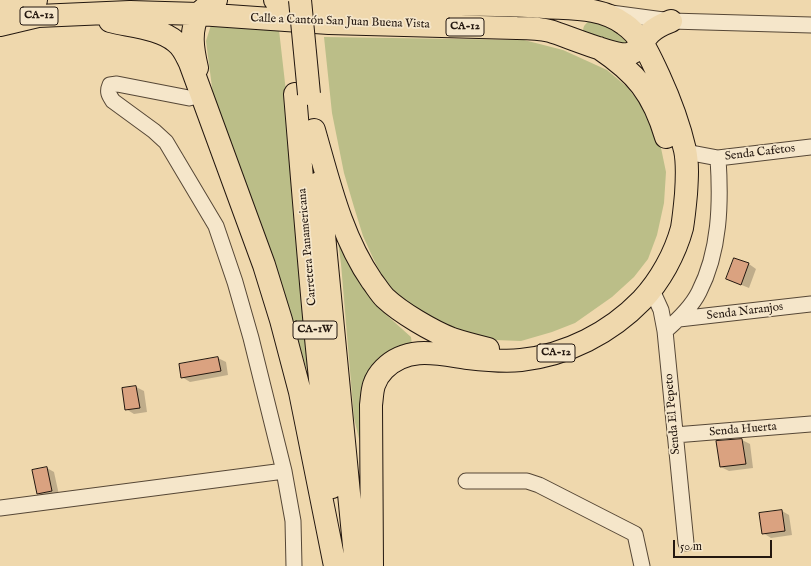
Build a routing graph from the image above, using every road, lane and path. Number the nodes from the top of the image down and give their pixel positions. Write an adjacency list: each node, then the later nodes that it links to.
1 (36, 0): 7 (highway, CA-12)
2 (275, 0): 5 (highway, CA-12)
3 (285, 0): 15 (highway, Carretera Panamericana / CA-1W)
4 (300, 0): 15 (highway, Carretera Panamericana / CA-1W, bridge)
5 (345, 1): 8 (highway, CA-12)
6 (207, 8): 9 (highway, Calle a Cantón San Juan Buena Vista / CA-12); 13 (highway, Calle a Cantón San Juan Buena Vista / CA-12); 17 (highway)
7 (0, 9)
8 (590, 10): 12 (street); 12 (highway, CA-12); 13 (highway)
9 (79, 14): 10 (highway, CA-12); 16 (highway)
10 (0, 25)
11 (811, 25): 12 (street)
12 (656, 31): 14 (highway); 20 (highway, CA-12)
13 (578, 40): 14 (highway, Calle a Cantón San Juan Buena Vista / CA-12)
14 (598, 48): 18 (highway, CA-12)
15 (302, 94): 18 (highway, Carretera Panamericana / CA-1W); 34 (highway, Carretera Panamericana / CA-1W)
16 (202, 95): 17 (highway); 28 (street)
17 (213, 129): 33 (highway)
18 (314, 130): 35 (highway, Carretera Panamericana / CA-1W)
19 (811, 147): 21 (street, Senda Cafetos)
20 (686, 152): 21 (street, Senda Cafetos); 22 (highway, CA-12)
21 (718, 158): 24 (street)
22 (651, 288): 25 (street, Senda El Pepeto); 36 (highway, CA-12)
23 (811, 304): 24 (street, Senda Naranjos)
24 (679, 319): 25 (street)
25 (665, 332): 27 (street, Senda El Pepeto)
26 (811, 424): 27 (street, Senda Huerta)
27 (675, 435): 31 (street, Senda El Pepeto)
28 (284, 471): 30 (street); 32 (street)
29 (466, 482): 37 (street)
30 (0, 508)
31 (686, 543)
32 (294, 566)
33 (335, 566)
34 (342, 566)
35 (356, 566)
36 (372, 566)
37 (642, 566)

